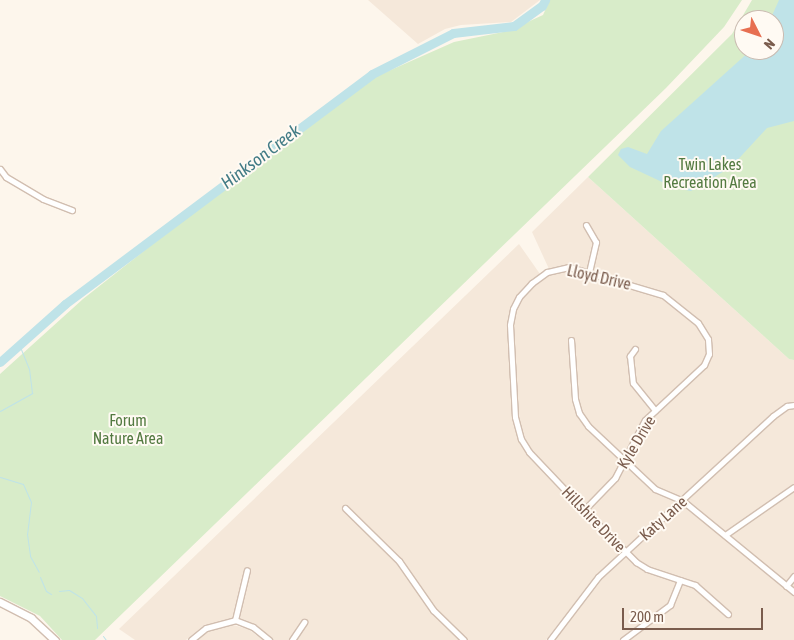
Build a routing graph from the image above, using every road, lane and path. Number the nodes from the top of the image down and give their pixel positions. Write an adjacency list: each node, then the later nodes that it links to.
1 (0, 169): 2 (street)
2 (72, 210)
3 (586, 224): 4 (street)
4 (589, 272): 7 (street, Lloyd Drive); 10 (street, Lloyd Drive)
5 (571, 340): 11 (street)
6 (634, 349): 9 (street)
7 (709, 354): 9 (street, Kyle Drive)
8 (794, 405): 13 (street, Katy Lane)
9 (655, 410): 11 (street, Kyle Drive)
10 (521, 439): 15 (street, Hillshire Drive)
11 (624, 461): 13 (street); 15 (street, Kyle Drive)
12 (794, 487): 16 (street)
13 (683, 501): 16 (street); 17 (street, Katy Lane)
14 (345, 508): 31 (street)
15 (584, 510): 17 (street, Hillshire Drive)
16 (725, 535): 21 (street)
17 (626, 552): 20 (street, Hillshire Drive); 32 (street, Katy Lane)
18 (246, 570): 25 (street)
19 (794, 576): 21 (street)
20 (680, 580): 24 (street, Hillshire Drive); 33 (street)
21 (786, 586): 22 (street)
22 (794, 592)
23 (0, 602): 27 (street)
24 (728, 614)
25 (235, 620): 28 (street); 29 (street)
26 (304, 622): 30 (street)
27 (56, 640)
28 (191, 640)
29 (269, 640)
30 (292, 640)
31 (464, 640)
32 (550, 640)
33 (623, 640)

